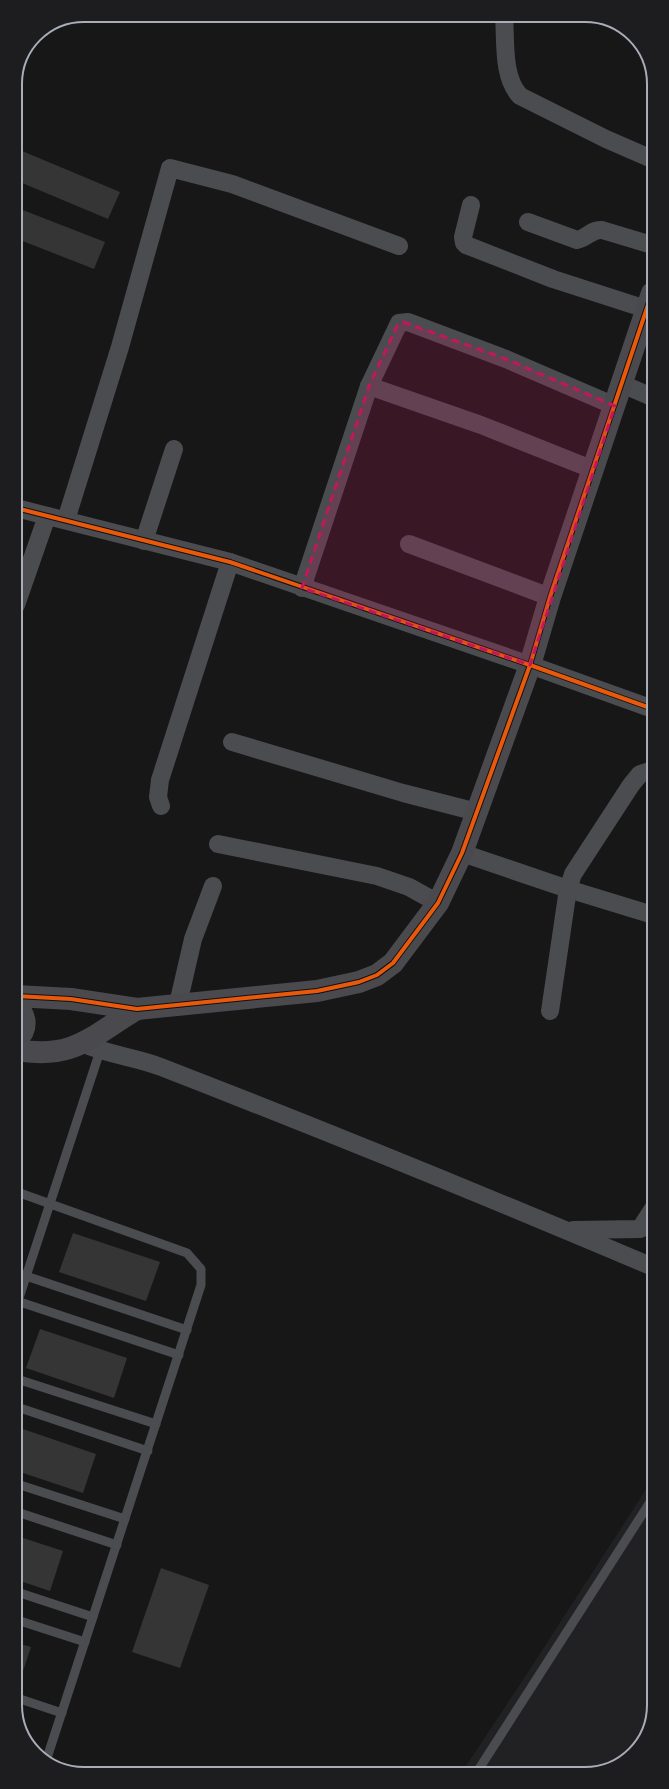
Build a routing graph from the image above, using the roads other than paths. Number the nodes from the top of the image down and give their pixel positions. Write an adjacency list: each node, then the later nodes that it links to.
1 (504, 22): 2 (street)
2 (647, 156)
3 (471, 205): 7 (street)
4 (528, 222): 5 (street)
5 (647, 244)
6 (400, 246): 17 (street)
7 (647, 301)
8 (647, 307): 9 (street)
9 (622, 384): 11 (street); 12 (street)
10 (370, 386): 12 (street); 14 (street); 22 (street)
11 (647, 394)
12 (615, 406): 14 (street)
13 (174, 449): 18 (street)
14 (594, 470): 23 (street)
15 (22, 510): 16 (street)
16 (48, 516): 17 (street); 21 (street)
17 (66, 520): 18 (street)
18 (144, 541): 20 (street)
19 (409, 544): 23 (street)
20 (230, 562): 22 (street); 28 (street)
21 (22, 588)
22 (302, 588): 24 (street)
23 (550, 597): 24 (street)
24 (530, 665): 25 (street); 29 (street)
25 (647, 707)
26 (232, 742): 29 (street)
27 (647, 772): 33 (street)
28 (160, 806)
29 (477, 812): 31 (street)
30 (218, 844): 34 (street)
31 (462, 853): 33 (street); 34 (street)
32 (212, 886): 37 (street)
33 (568, 889): 35 (street); 39 (street)
34 (438, 903): 37 (street)
35 (647, 913)
36 (22, 996): 38 (street)
37 (178, 1004): 38 (street)
38 (137, 1009): 42 (street)
39 (550, 1011)
40 (22, 1012): 41 (street)
41 (22, 1034)
42 (92, 1047): 43 (street); 45 (lane); 47 (street)
43 (22, 1051)
44 (22, 1194): 45 (lane)
45 (50, 1204): 49 (lane); 52 (lane)
46 (647, 1218): 47 (street)
47 (568, 1231): 48 (street)
48 (647, 1264)
49 (22, 1272)
50 (22, 1274): 52 (lane)
51 (22, 1304): 53 (lane)
52 (187, 1330): 53 (lane)
53 (179, 1355): 56 (lane)
54 (22, 1381): 56 (lane)
55 (22, 1409): 57 (lane)
56 (156, 1424): 57 (lane)
57 (148, 1451): 61 (lane)
58 (22, 1486): 61 (lane)
59 (647, 1507): 70 (lane)
60 (22, 1514): 62 (lane)
61 (125, 1519): 62 (lane)
62 (117, 1545): 64 (lane)
63 (22, 1594): 64 (lane)
64 (93, 1617): 66 (lane)
65 (22, 1622): 66 (lane)
66 (85, 1642): 68 (lane)
67 (22, 1700): 68 (lane)
68 (62, 1713): 69 (lane)
69 (48, 1755)
70 (480, 1767)

